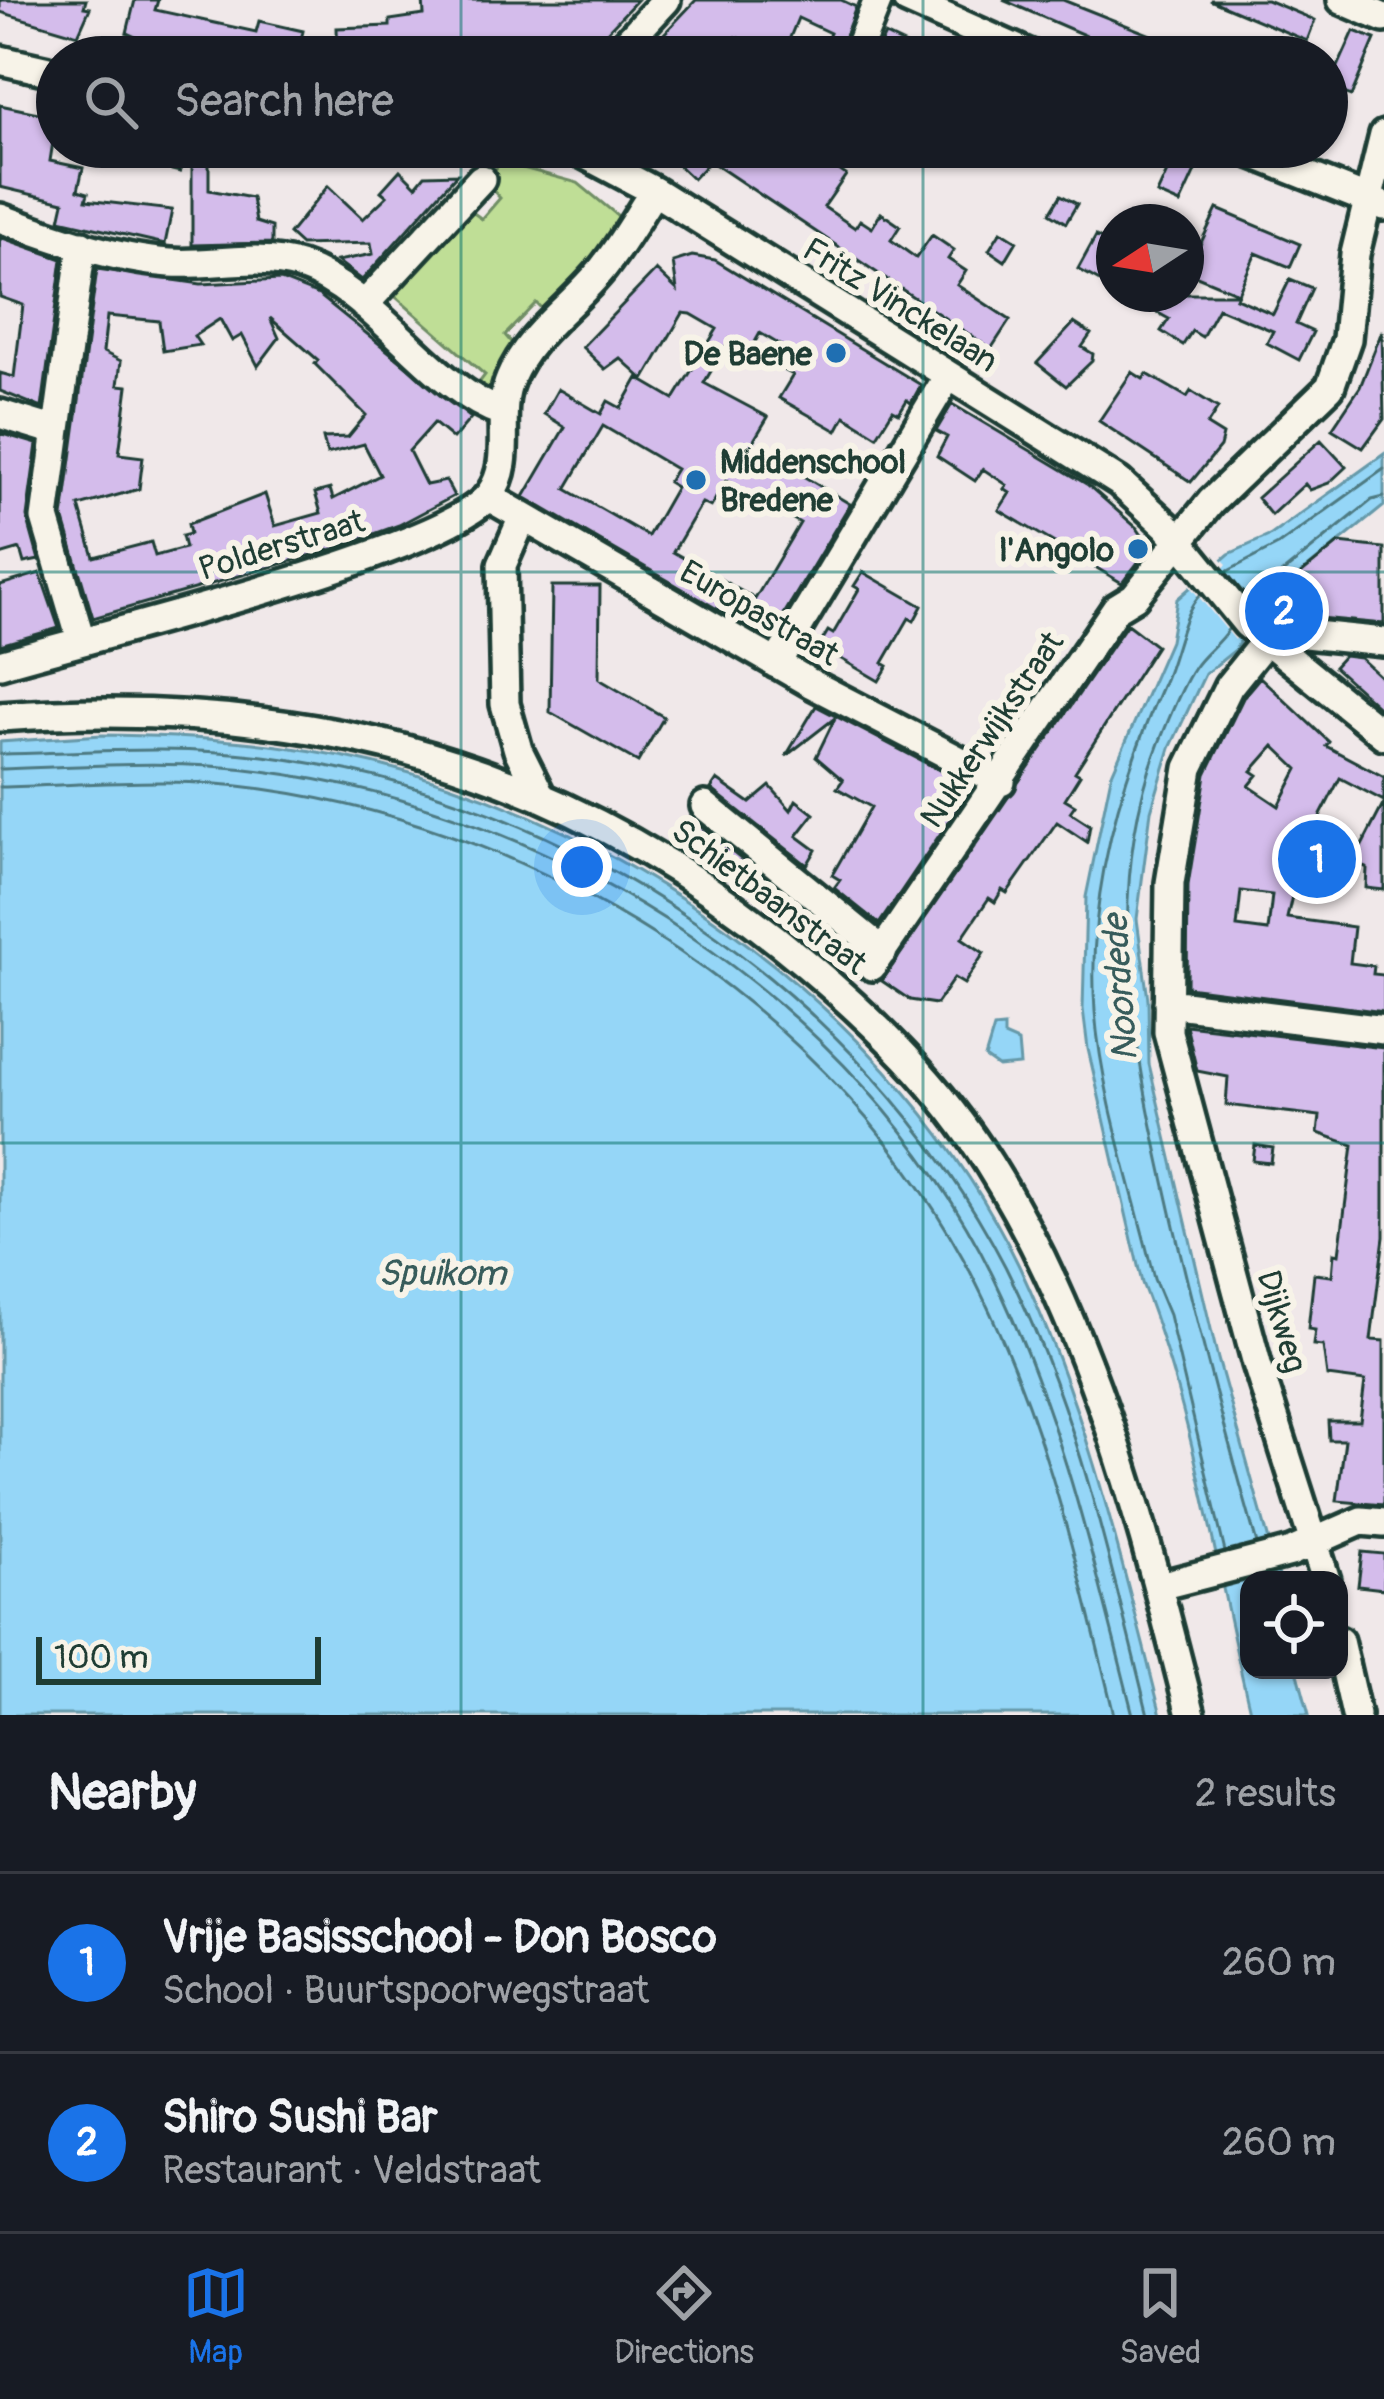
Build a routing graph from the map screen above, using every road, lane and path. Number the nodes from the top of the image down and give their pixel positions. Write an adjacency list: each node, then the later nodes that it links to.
1 (666, 0): 6 (street)
2 (878, 0): 7 (street)
3 (908, 0): 8 (street)
4 (1342, 0): 5 (street)
5 (1384, 18)
6 (633, 36)
7 (863, 36)
8 (988, 36)
9 (0, 60): 10 (street)
10 (36, 68)
11 (1384, 135): 16 (street, Nukkerwijkstraat)
12 (611, 168): 15 (street, Fritz Vinckelaan)
13 (1288, 168): 16 (street)
14 (481, 179): 19 (street)
15 (654, 191): 20 (street, Fritz Vinckelaan); 21 (street)
16 (1375, 203): 26 (street, Nukkerwijkstraat)
17 (0, 218): 18 (street)
18 (82, 245): 19 (street); 23 (street)
19 (364, 305): 21 (street)
20 (947, 376): 26 (street, Fritz Vinckelaan); 31 (street)
21 (502, 412): 24 (street)
22 (0, 414): 23 (street)
23 (56, 431): 28 (street)
24 (488, 497): 25 (street, Europastraat); 28 (street, Polderstraat)
25 (524, 517): 31 (street, Europastraat); 35 (street)
26 (1178, 541): 27 (street, Fritz Vinckelaan); 34 (street, Nukkerwijkstraat)
27 (1257, 632): 29 (street); 33 (street, Fritz Vinckelaan); 37 (street, Dijkweg)
28 (81, 640): 30 (street, Polderstraat)
29 (1384, 642)
30 (0, 664)
31 (776, 664): 34 (street, Europastraat)
32 (0, 717): 35 (street, Schietbaanstraat)
33 (1384, 735)
34 (1001, 782): 36 (street, Nukkerwijkstraat)
35 (539, 792): 42 (street, Schietbaanstraat)
36 (705, 806)
37 (1168, 1003): 38 (street); 40 (street, Dijkweg)
38 (1384, 1030)
39 (1384, 1523): 40 (street)
40 (1318, 1542): 41 (street, Dijkweg); 42 (street)
41 (1324, 1571)
42 (1159, 1586): 44 (street, Schietbaanstraat)
43 (1348, 1679): 45 (street)
44 (1191, 1715)
45 (1356, 1715)

